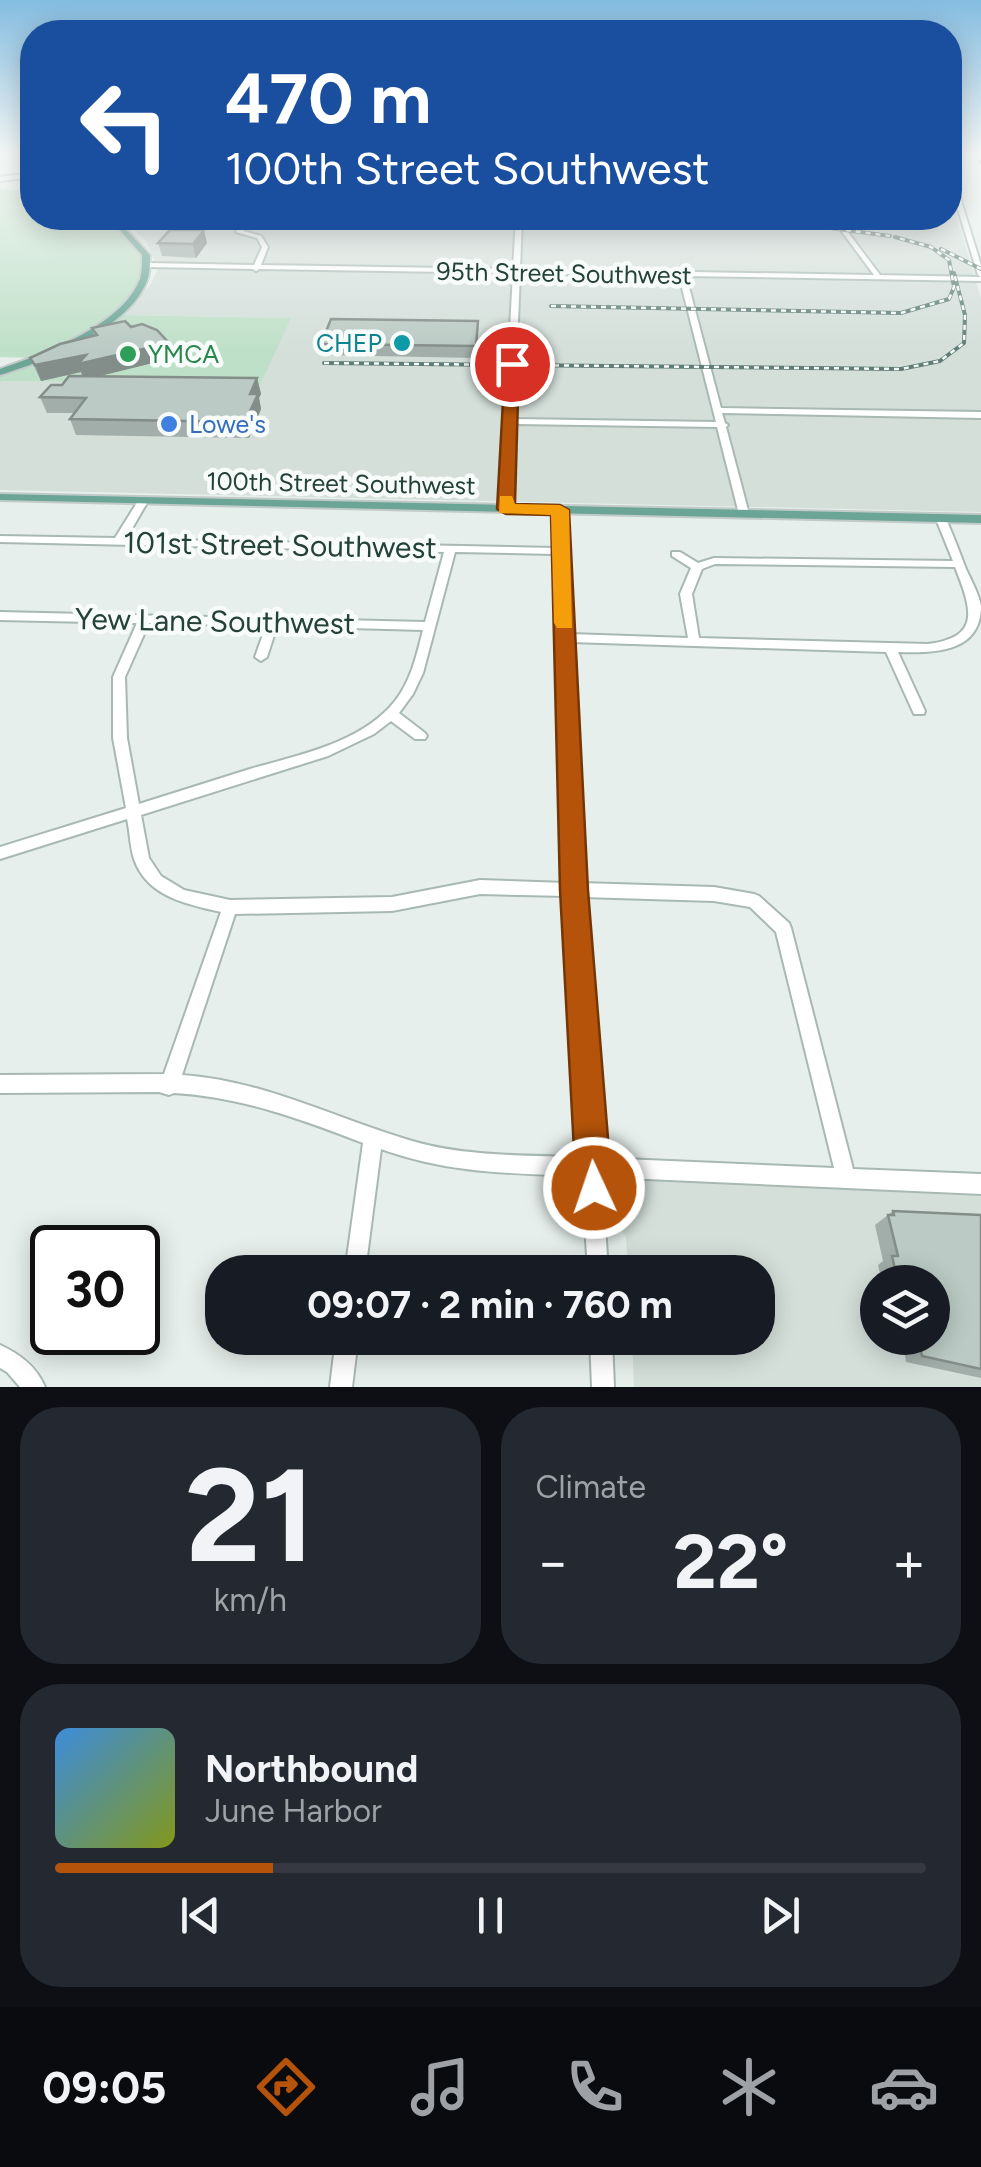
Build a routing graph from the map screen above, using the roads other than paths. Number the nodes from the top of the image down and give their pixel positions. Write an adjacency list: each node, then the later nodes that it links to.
1 (962, 220): 10 (street)
2 (124, 230): 6 (main road)
3 (240, 230): 7 (street)
4 (518, 230): 8 (street)
5 (843, 230): 11 (street)
6 (148, 266): 7 (street, 95th Street Southwest); 12 (main road)
7 (256, 270): 8 (street, 95th Street Southwest)
8 (516, 273): 9 (street, 95th Street Southwest); 15 (street)
9 (682, 275): 11 (street, 95th Street Southwest); 13 (street)
10 (981, 277): 11 (street, 95th Street Southwest)
11 (879, 278)
12 (0, 372)
13 (720, 410): 14 (street); 16 (street)
14 (981, 415)
15 (509, 421): 16 (street); 19 (street)
16 (724, 425): 21 (street)
17 (0, 497): 18 (main road, 100th Street Southwest)
18 (143, 500): 19 (main road, 100th Street Southwest); 25 (street)
19 (506, 509): 20 (main road, 100th Street Southwest)
20 (560, 510): 21 (main road, 100th Street Southwest); 27 (street)
21 (744, 514): 22 (main road, 100th Street Southwest)
22 (941, 518): 23 (main road, 100th Street Southwest); 29 (street)
23 (981, 520)
24 (0, 539): 25 (street, 101st Street Southwest)
25 (119, 541): 26 (street, 101st Street Southwest)
26 (450, 550): 27 (street, 101st Street Southwest); 34 (street)
27 (560, 551): 35 (street)
28 (676, 554): 30 (street)
29 (958, 564): 30 (street); 37 (street)
30 (697, 567): 36 (street)
31 (0, 616): 32 (street, Yew Lane Southwest)
32 (145, 618): 33 (street, Yew Lane Southwest); 42 (street)
33 (273, 622): 34 (street, Yew Lane Southwest); 38 (street)
34 (430, 626): 40 (street)
35 (566, 638): 36 (street); 44 (street)
36 (694, 641): 37 (street)
37 (890, 648): 39 (street)
38 (261, 657)
39 (919, 711)
40 (392, 714): 41 (street); 42 (street)
41 (420, 736)
42 (134, 810): 43 (street); 45 (street)
43 (0, 853)
44 (574, 890): 45 (street); 49 (street); 50 (street)
45 (230, 906): 47 (street)
46 (0, 1084): 47 (street)
47 (169, 1086): 48 (street)
48 (373, 1139): 49 (street); 52 (street)
49 (593, 1165): 50 (street); 53 (street)
50 (846, 1178): 51 (street)
51 (981, 1184)
52 (357, 1255)
53 (597, 1255)
54 (345, 1355): 58 (street)
55 (602, 1355): 59 (street)
56 (0, 1356): 57 (street)
57 (34, 1387)
58 (341, 1387)
59 (603, 1387)

